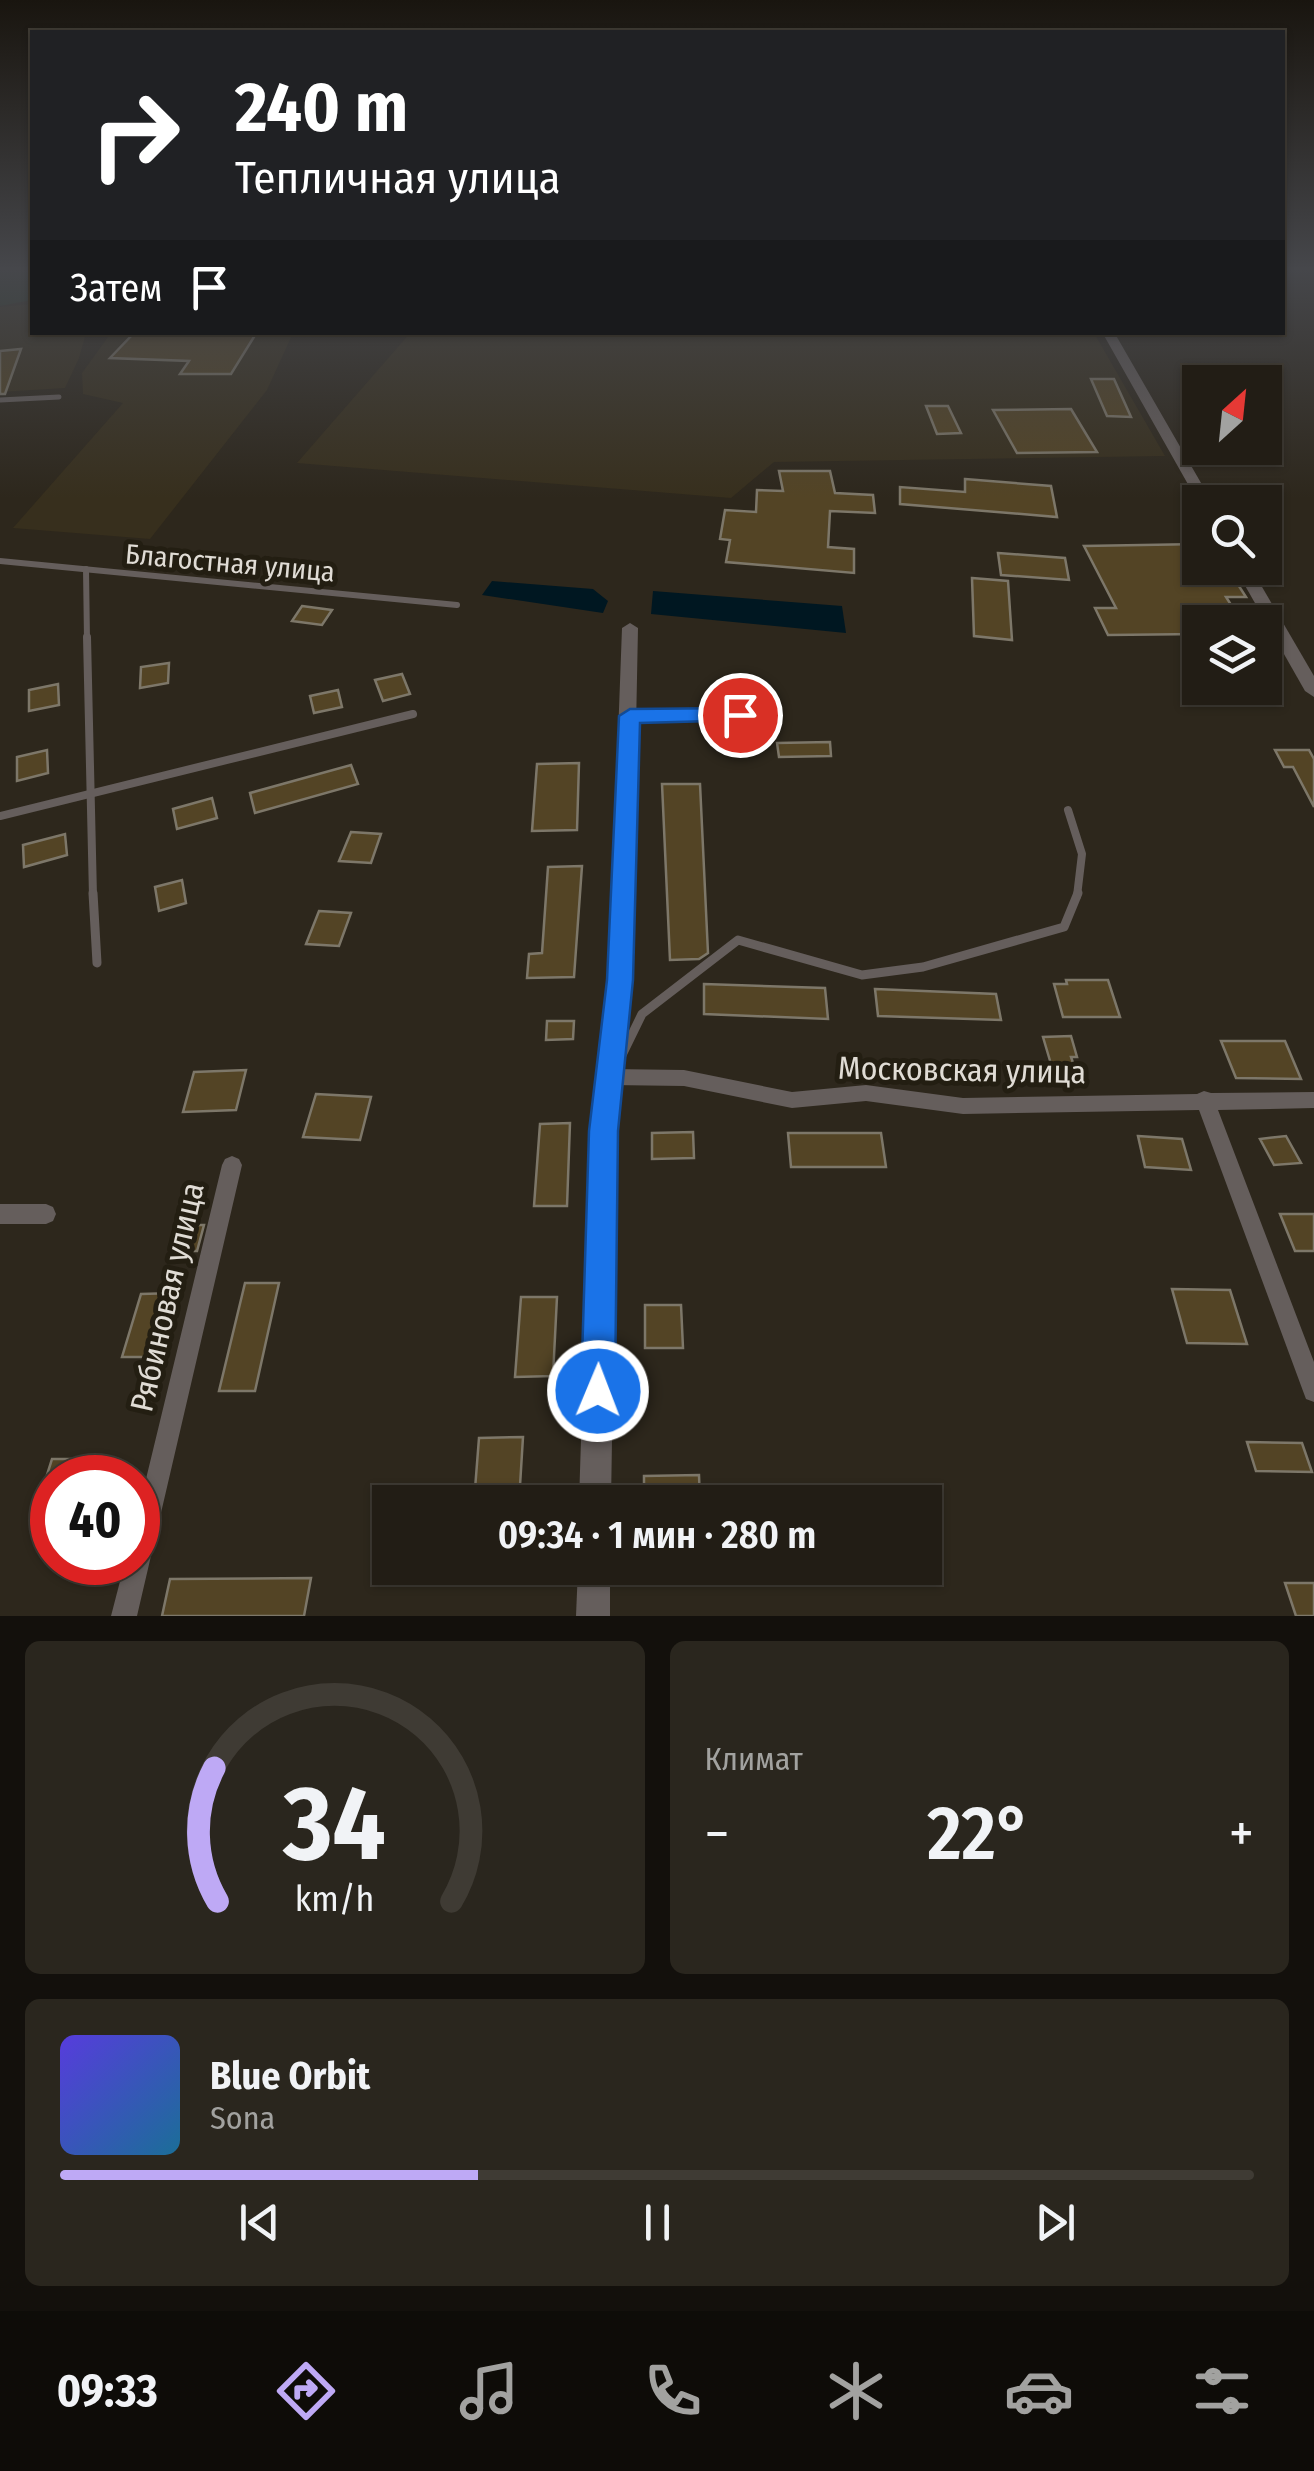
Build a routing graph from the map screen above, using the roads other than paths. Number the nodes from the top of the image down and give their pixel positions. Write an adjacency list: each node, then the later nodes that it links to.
1 (1116, 346): 4 (street)
2 (59, 397): 3 (lane)
3 (0, 400)
4 (1195, 485)
5 (0, 561): 6 (lane, Благостная улица)
6 (86, 569): 8 (lane, Благостная улица); 14 (lane)
7 (1253, 585): 10 (street)
8 (457, 605)
9 (630, 628): 13 (street)
10 (1314, 691)
11 (413, 714): 14 (lane)
12 (740, 715): 13 (street)
13 (630, 716): 18 (street)
14 (88, 794): 16 (lane); 17 (lane)
15 (1068, 810): 18 (lane)
16 (0, 816)
17 (97, 963)
18 (611, 1077): 19 (street, Московская улица); 26 (street)
19 (1204, 1099): 20 (street, Московская улица); 24 (street)
20 (1314, 1100)
21 (232, 1165): 25 (street, Рябиновая улица)
22 (0, 1214): 23 (street)
23 (46, 1214)
24 (1314, 1391)
25 (160, 1465)
26 (595, 1485)
27 (131, 1585): 29 (street, Рябиновая улица)
28 (594, 1585): 30 (street)
29 (124, 1616)
30 (593, 1616)

